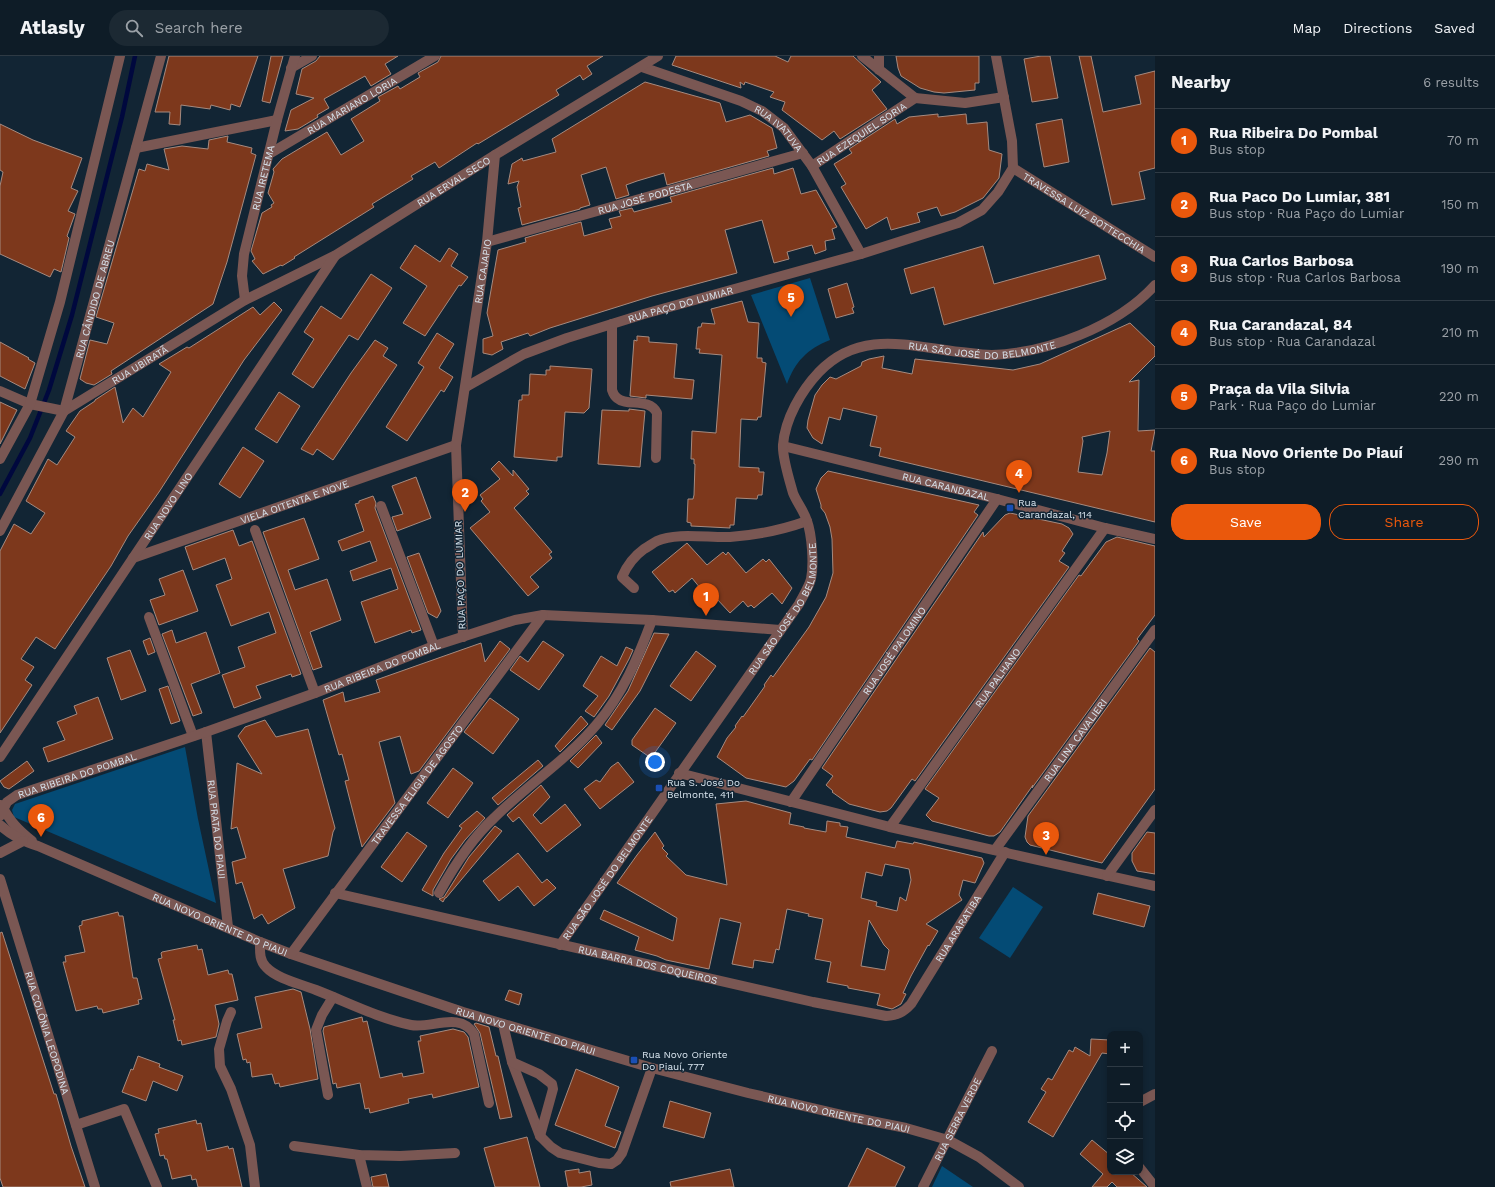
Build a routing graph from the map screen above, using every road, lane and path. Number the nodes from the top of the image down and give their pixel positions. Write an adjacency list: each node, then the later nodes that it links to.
1 (120, 56): 31 (street)
2 (160, 56): 16 (street, RUA CÂNDIDO DE ABREU)
3 (295, 56): 11 (street, RUA IRETEMA)
4 (312, 56): 11 (street)
5 (435, 56): 18 (street, RUA MARIANO LORIA)
6 (658, 56): 10 (street, RUA ERVAL SECO)
7 (862, 56): 12 (street)
8 (879, 56): 12 (street)
9 (996, 56): 13 (street)
10 (642, 67): 17 (street, RUA IVATUVA); 19 (street, RUA ERVAL SECO)
11 (291, 68): 15 (street, RUA IRETEMA)
12 (879, 70): 14 (street)
13 (1004, 97): 14 (street, RUA EZEQUIEL SORIA); 21 (street)
14 (915, 98): 20 (street, RUA EZEQUIEL SORIA)
15 (277, 120): 16 (street); 18 (street, RUA IRETEMA)
16 (136, 148): 32 (street, RUA CÂNDIDO DE ABREU)
17 (803, 152): 20 (street, RUA IVATUVA); 22 (street, RUA JOSÉ PODESTA)
18 (269, 154): 27 (street, RUA IRETEMA)
19 (495, 155): 22 (street, RUA CAJAPIO); 24 (street, RUA ERVAL SECO)
20 (812, 166): 23 (street, RUA IVATUVA)
21 (1013, 168): 23 (street, RUA PAÇO DO LUMIAR); 25 (street, TRAVESSA LUIZ BOTTECCHIA)
22 (486, 242): 29 (street, RUA CAJAPIO)
23 (861, 254): 28 (street, RUA PAÇO DO LUMIAR)
24 (336, 255): 27 (street, RUA ERVAL SECO); 44 (street, RUA NOVO LINO)
25 (1155, 257)
26 (1155, 285): 34 (street, RUA SÃO JOSÉ DO BELMONTE)
27 (245, 300): 32 (street, RUA UBIRATÃ)
28 (612, 324): 29 (street, RUA PAÇO DO LUMIAR); 35 (street)
29 (466, 386): 33 (street, RUA PAÇO DO LUMIAR)
30 (0, 391): 31 (street)
31 (31, 405): 32 (street); 36 (street)
32 (61, 411): 42 (street, RUA CÂNDIDO DE ABREU)
33 (456, 445): 44 (street, VIELA OITENTA E NOVE); 51 (street, RUA PAÇO DO LUMIAR)
34 (783, 446): 37 (street, RUA CARANDAZAL); 39 (street, RUA SÃO JOSÉ DO BELMONTE)
35 (656, 458)
36 (0, 459)
37 (997, 499): 40 (street, RUA CARANDAZAL); 58 (street, RUA JOSÉ PALOMINO)
38 (381, 506): 52 (street)
39 (807, 521): 45 (street); 49 (street, RUA SÃO JOSÉ DO BELMONTE)
40 (1105, 528): 43 (street, RUA CARANDAZAL); 62 (street, RUA PALHANO)
41 (255, 530): 53 (street)
42 (0, 532)
43 (1155, 539)
44 (133, 558): 56 (street, RUA NOVO LINO)
45 (634, 588)
46 (543, 615): 48 (street, RUA RIBEIRA DO POMBAL); 51 (street, RUA RIBEIRA DO POMBAL); 70 (street, TRAVESSA ELIGIA DE AGOSTO)
47 (149, 617): 55 (street)
48 (652, 620): 49 (street, RUA RIBEIRA DO POMBAL); 71 (street)
49 (780, 630): 57 (street, RUA SÃO JOSÉ DO BELMONTE)
50 (1155, 630): 65 (street, RUA LINA CAVALIERI)
51 (463, 637): 52 (street, RUA RIBEIRA DO POMBAL)
52 (434, 646): 53 (street, RUA RIBEIRA DO POMBAL)
53 (316, 693): 54 (street, RUA RIBEIRA DO POMBAL)
54 (206, 732): 55 (street, RUA RIBEIRA DO POMBAL); 72 (street, RUA PRATA DO PIAUI)
55 (193, 736): 59 (street, RUA RIBEIRA DO POMBAL)
56 (0, 757)
57 (680, 773): 58 (street); 74 (street, RUA SÃO JOSÉ DO BELMONTE)
58 (791, 802): 62 (street)
59 (1, 809): 64 (street, RUA NOVO ORIENTE DO PIAUI)
60 (1155, 810): 67 (street)
61 (0, 825): 63 (street, RUA NOVO ORIENTE DO PIAUI)
62 (890, 827): 65 (street)
63 (23, 841): 64 (street, RUA NOVO ORIENTE DO PIAUI); 66 (street)
64 (38, 846): 72 (street, RUA NOVO ORIENTE DO PIAUI)
65 (1000, 851): 67 (street); 77 (street, RUA ARARATIBA)
66 (0, 853)
67 (1107, 876): 69 (street)
68 (0, 879): 87 (street, RUA COLÔNIA LEOPODINA)
69 (1155, 886)
70 (335, 893): 74 (street, RUA BARRA DOS COQUEIROS); 75 (street, TRAVESSA ELIGIA DE AGOSTO)
71 (439, 894)
72 (228, 927): 73 (street, RUA NOVO ORIENTE DO PIAUI)
73 (260, 942): 75 (street, RUA NOVO ORIENTE DO PIAUI); 76 (street)
74 (560, 944): 77 (street, RUA BARRA DOS COQUEIROS)
75 (291, 954): 79 (street, RUA NOVO ORIENTE DO PIAUI)
76 (333, 997): 84 (street); 86 (street)
77 (910, 1004)
78 (231, 1012): 96 (street)
79 (503, 1024): 81 (street); 82 (street, RUA NOVO ORIENTE DO PIAUI)
80 (992, 1051): 89 (street, RUA SERRA VERDE)
81 (512, 1062): 88 (street); 88 (street)
82 (652, 1068): 88 (street); 89 (street, RUA NOVO ORIENTE DO PIAUI)
83 (1155, 1094): 85 (street)
84 (328, 1095)
85 (1143, 1100)
86 (488, 1103)
87 (76, 1125): 94 (street, RUA COLÔNIA LEOPODINA); 95 (street)
88 (540, 1136)
89 (948, 1140): 98 (street, RUA SERRA VERDE); 99 (street, RUA NOVO ORIENTE DO PIAUI)
90 (294, 1146): 92 (street)
91 (455, 1153): 92 (street)
92 (359, 1155): 97 (street)
93 (1143, 1172): 100 (street)
94 (94, 1187)
95 (157, 1187)
96 (256, 1187)
97 (367, 1187)
98 (923, 1187)
99 (1019, 1187)
100 (1155, 1187)

